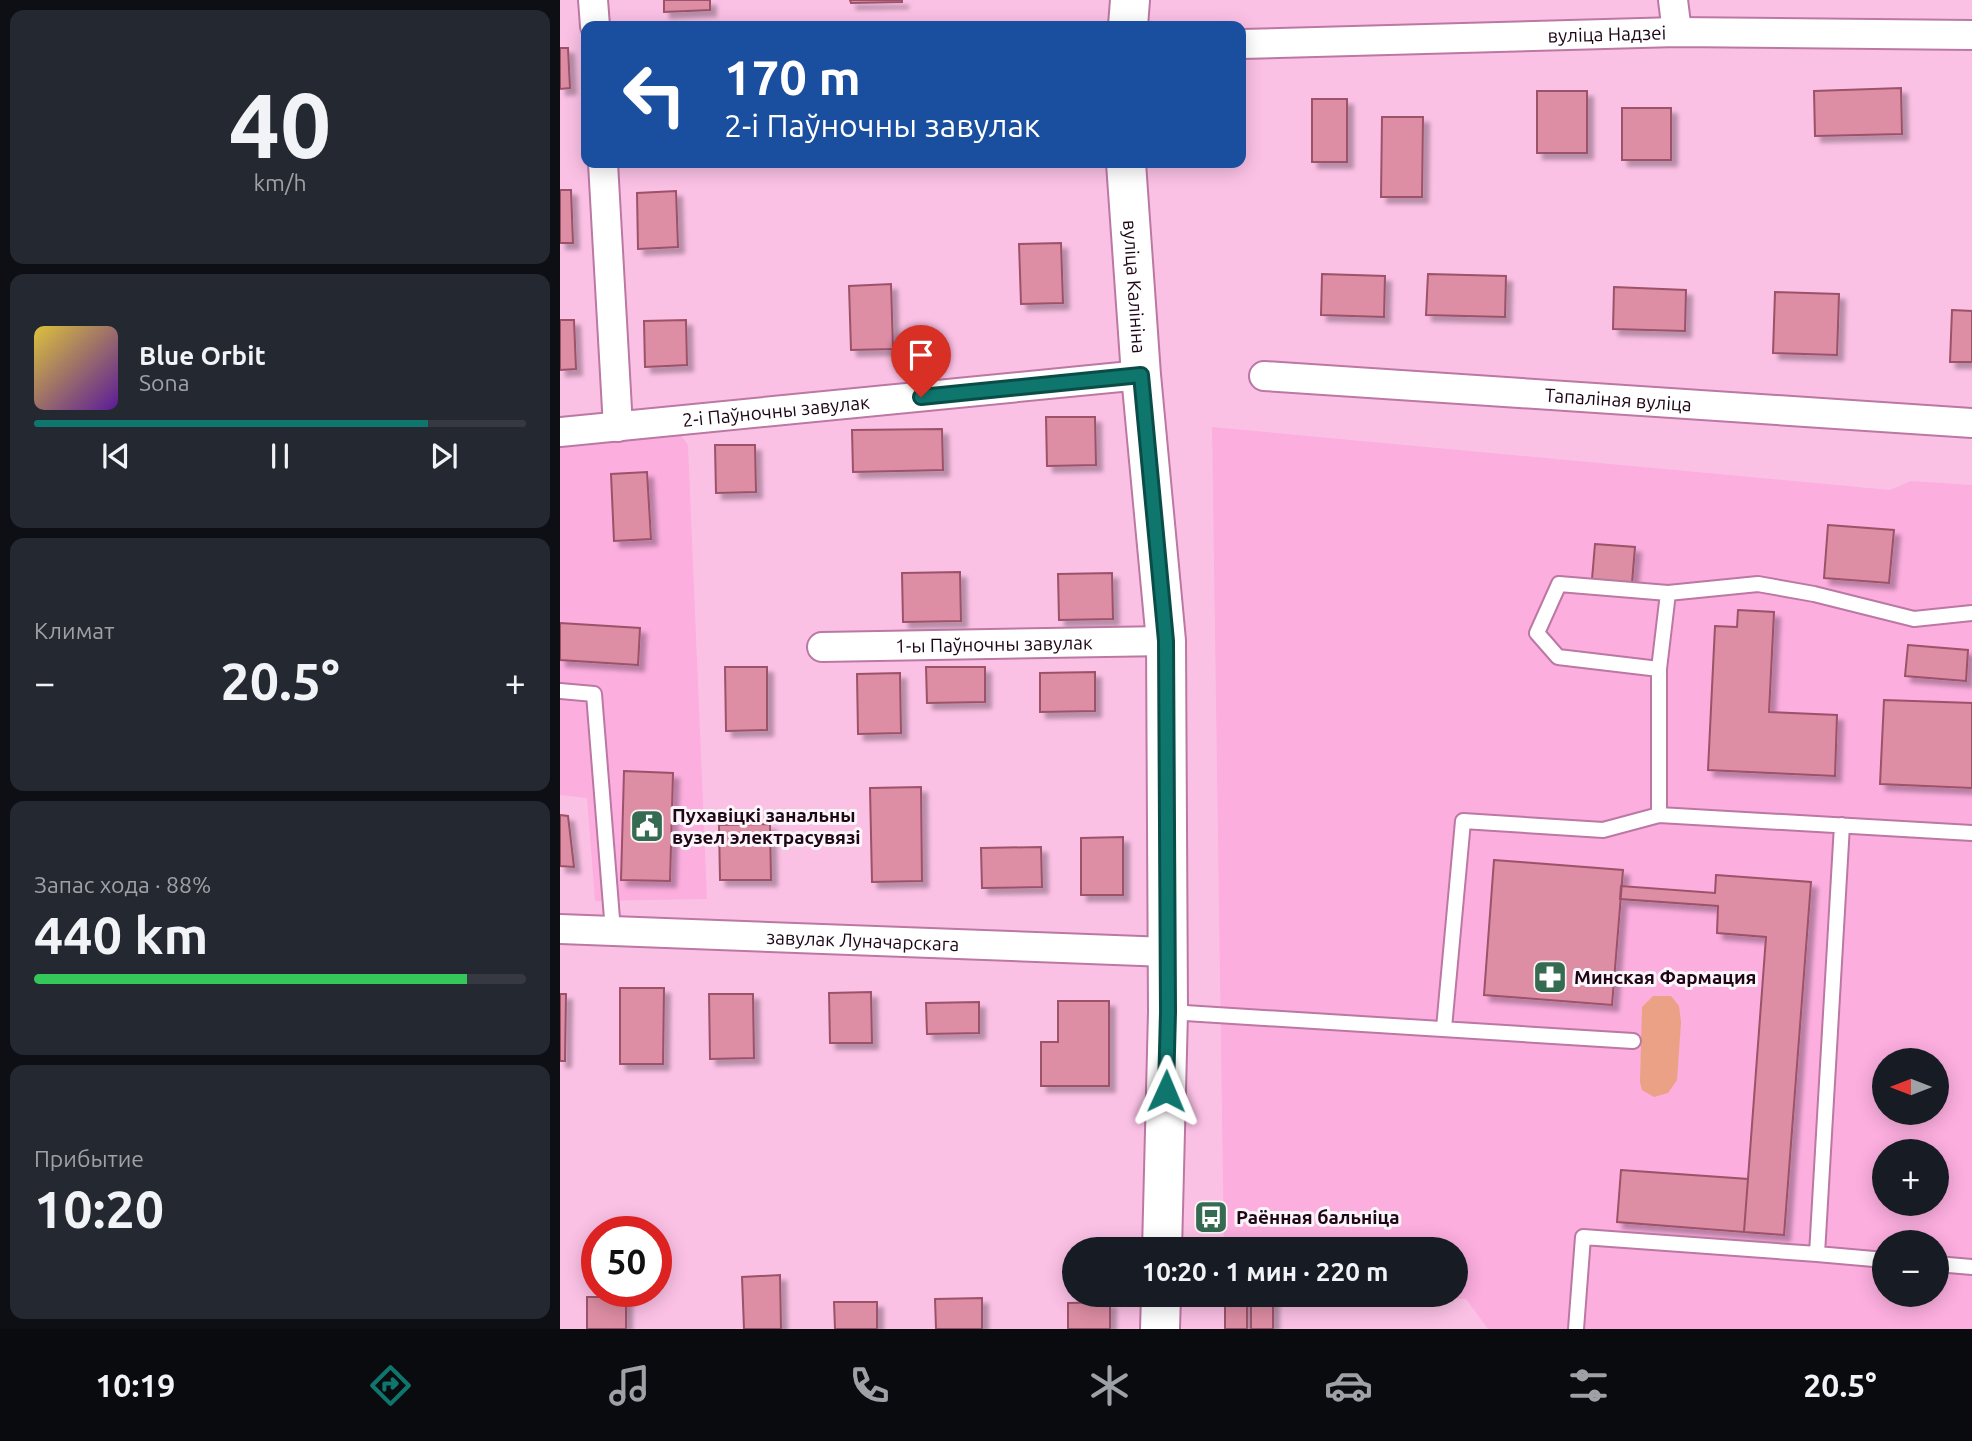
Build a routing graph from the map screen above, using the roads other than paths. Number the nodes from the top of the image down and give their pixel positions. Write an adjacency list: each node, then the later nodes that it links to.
1 (593, 0): 4 (street)
2 (1130, 0): 5 (main road)
3 (1673, 0): 6 (street)
4 (595, 21)
5 (1128, 21)
6 (1677, 32): 7 (street, вуліца Надзеі); 8 (street, вуліца Надзеі)
7 (1972, 35)
8 (1246, 44)
9 (603, 168): 14 (street)
10 (1126, 168): 11 (main road, вуліца Калініна)
11 (1141, 375): 14 (street, 2-і Паўночны завулак); 18 (main road, вуліца Калініна)
12 (1264, 376): 13 (street, Тапаліная вуліца)
13 (1972, 423)
14 (618, 426): 15 (street, 2-і Паўночны завулак)
15 (560, 432)
16 (1668, 593): 17 (lane); 20 (lane); 20 (lane)
17 (1972, 613)
18 (1166, 641): 19 (street, 1-ы Паўночны завулак); 27 (main road, вуліца Калініна)
19 (822, 647)
20 (1659, 669): 22 (lane)
21 (560, 691): 26 (lane)
22 (1659, 814): 23 (lane); 29 (lane)
23 (1842, 825): 24 (lane); 32 (lane)
24 (1972, 833)
25 (560, 929): 26 (street, завулак Луначарскага)
26 (613, 931): 27 (street, завулак Луначарскага)
27 (1167, 952): 28 (main road, вуліца Калініна)
28 (1168, 1012): 29 (lane); 31 (main road, вуліца Калініна)
29 (1444, 1028): 30 (lane)
30 (1633, 1041)
31 (1162, 1237)
32 (1817, 1254): 33 (lane); 38 (lane)
33 (1872, 1259)
34 (1949, 1265): 35 (lane)
35 (1972, 1267)
36 (1161, 1307): 37 (main road)
37 (1160, 1329)
38 (1576, 1329)

